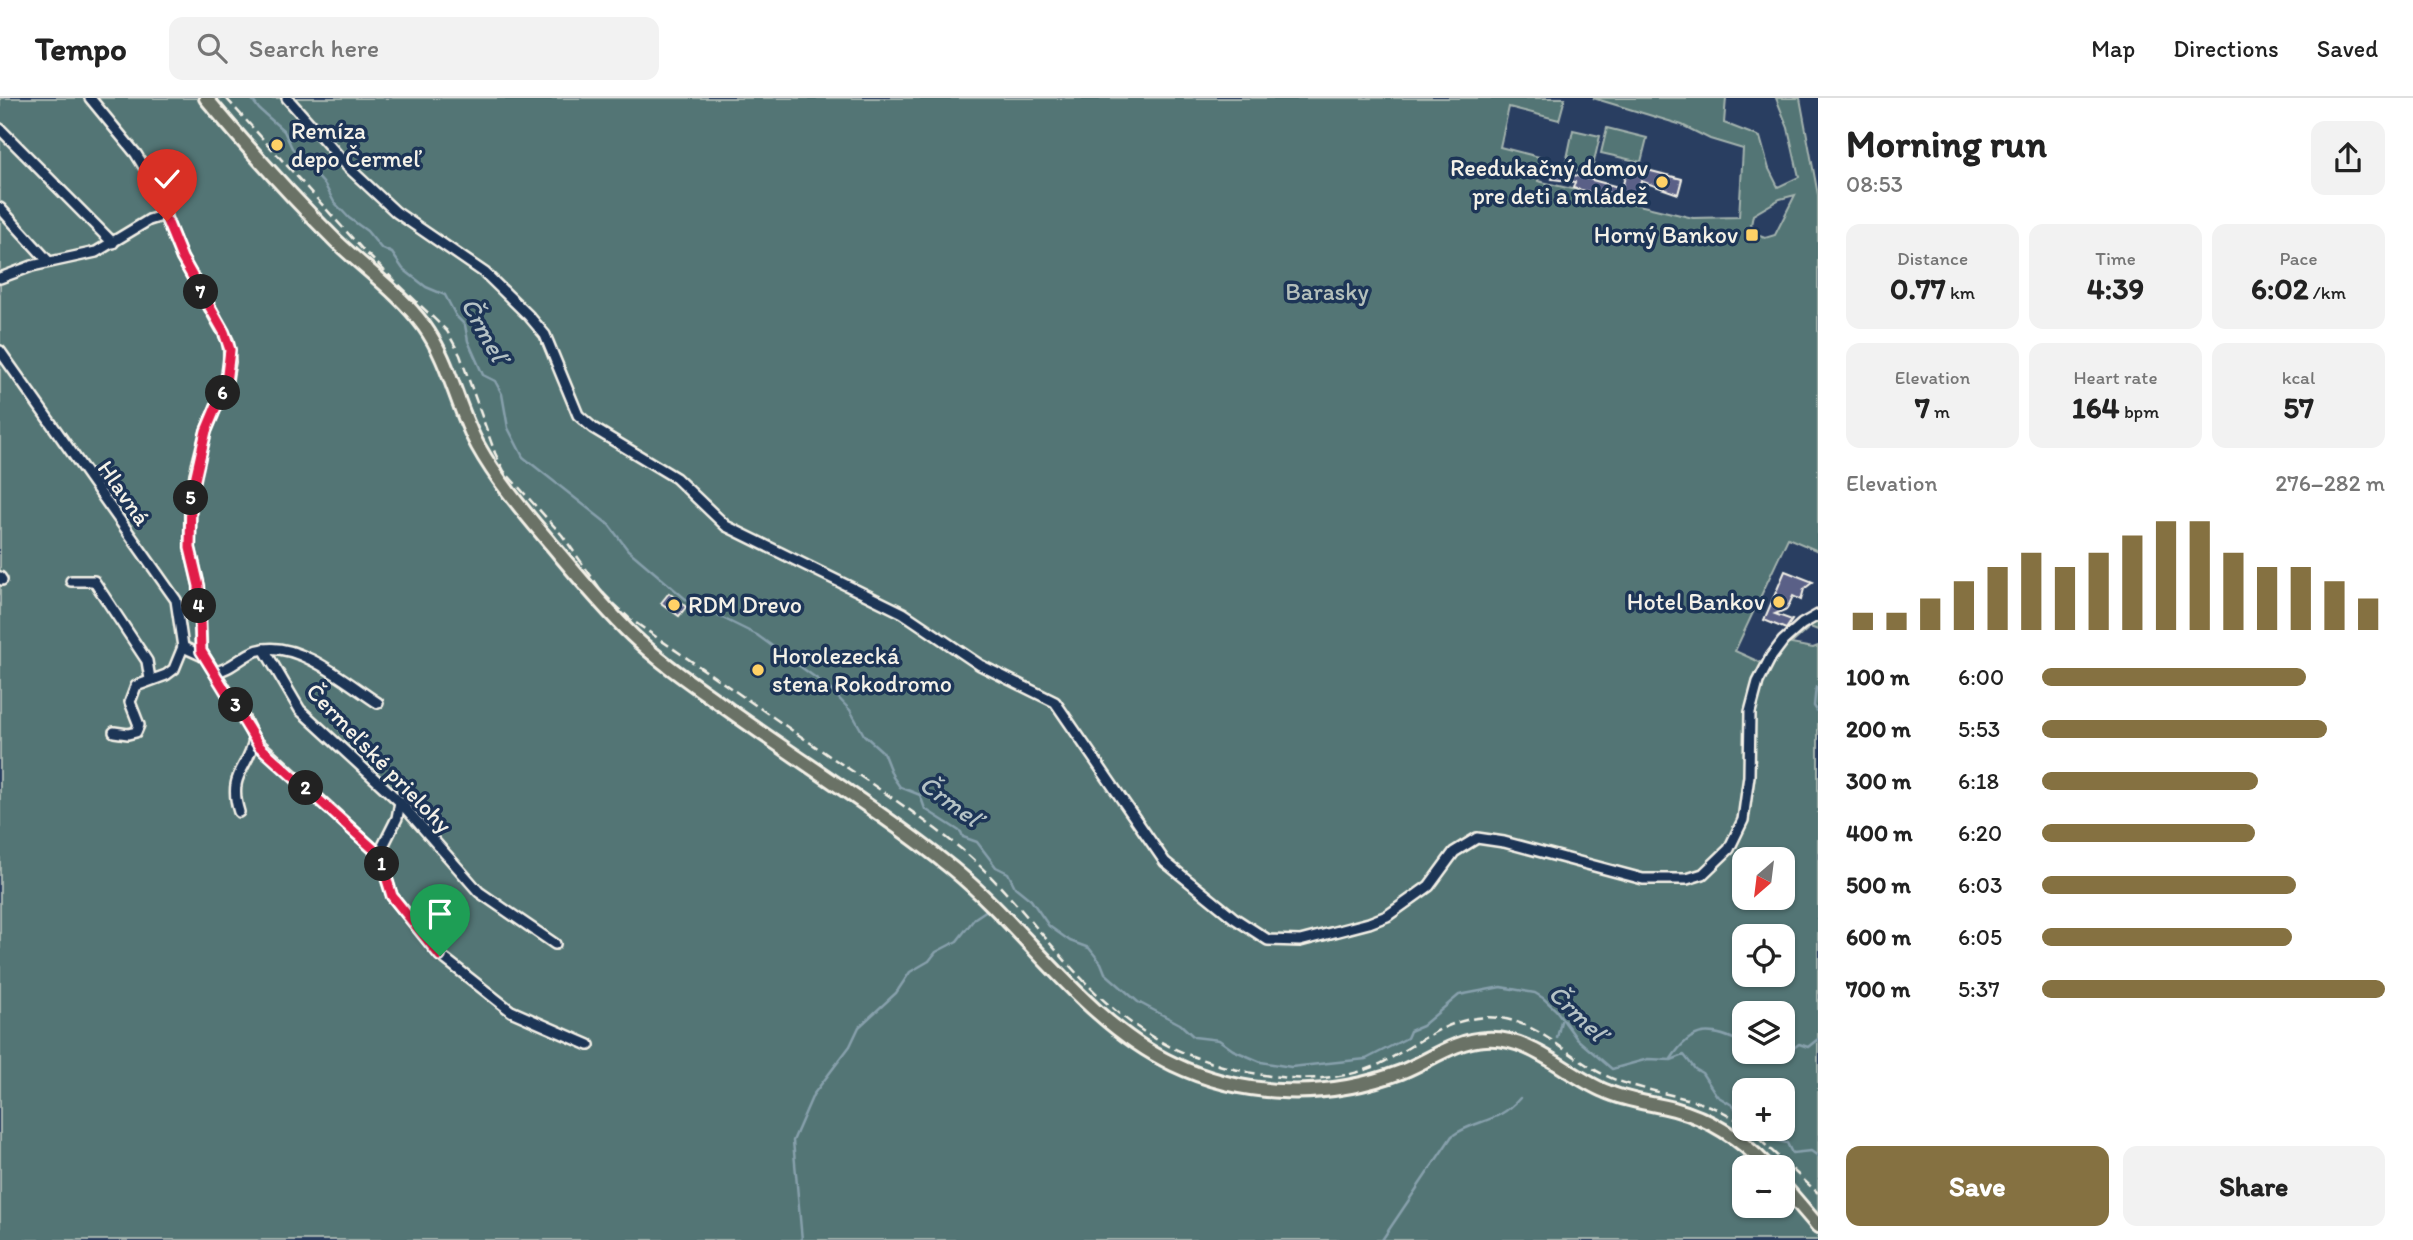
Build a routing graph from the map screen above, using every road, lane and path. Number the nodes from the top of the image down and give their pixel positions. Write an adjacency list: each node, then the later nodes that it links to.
1 (90, 98): 6 (street)
2 (287, 98): 12 (street)
3 (206, 99): 26 (main road)
4 (0, 129): 7 (street)
5 (0, 208): 8 (street)
6 (165, 215): 7 (street); 15 (street)
7 (113, 243): 8 (street)
8 (49, 262): 9 (street)
9 (1, 275)
10 (0, 351): 13 (street, Hlavná)
11 (71, 580): 17 (street)
12 (1818, 615)
13 (183, 647): 15 (street); 17 (street)
14 (264, 649): 16 (street); 18 (street); 21 (street, Čermeľské prielohy)
15 (203, 656): 16 (street)
16 (215, 672): 20 (street)
17 (150, 679): 19 (street)
18 (378, 703)
19 (114, 732)
20 (254, 739): 22 (street); 23 (street)
21 (400, 802): 23 (street); 24 (street, Čermeľské prielohy)
22 (239, 812)
23 (379, 854): 25 (street)
24 (555, 944)
25 (589, 1045)
26 (1755, 1155)
27 (1795, 1199): 28 (main road)
28 (1818, 1226)

